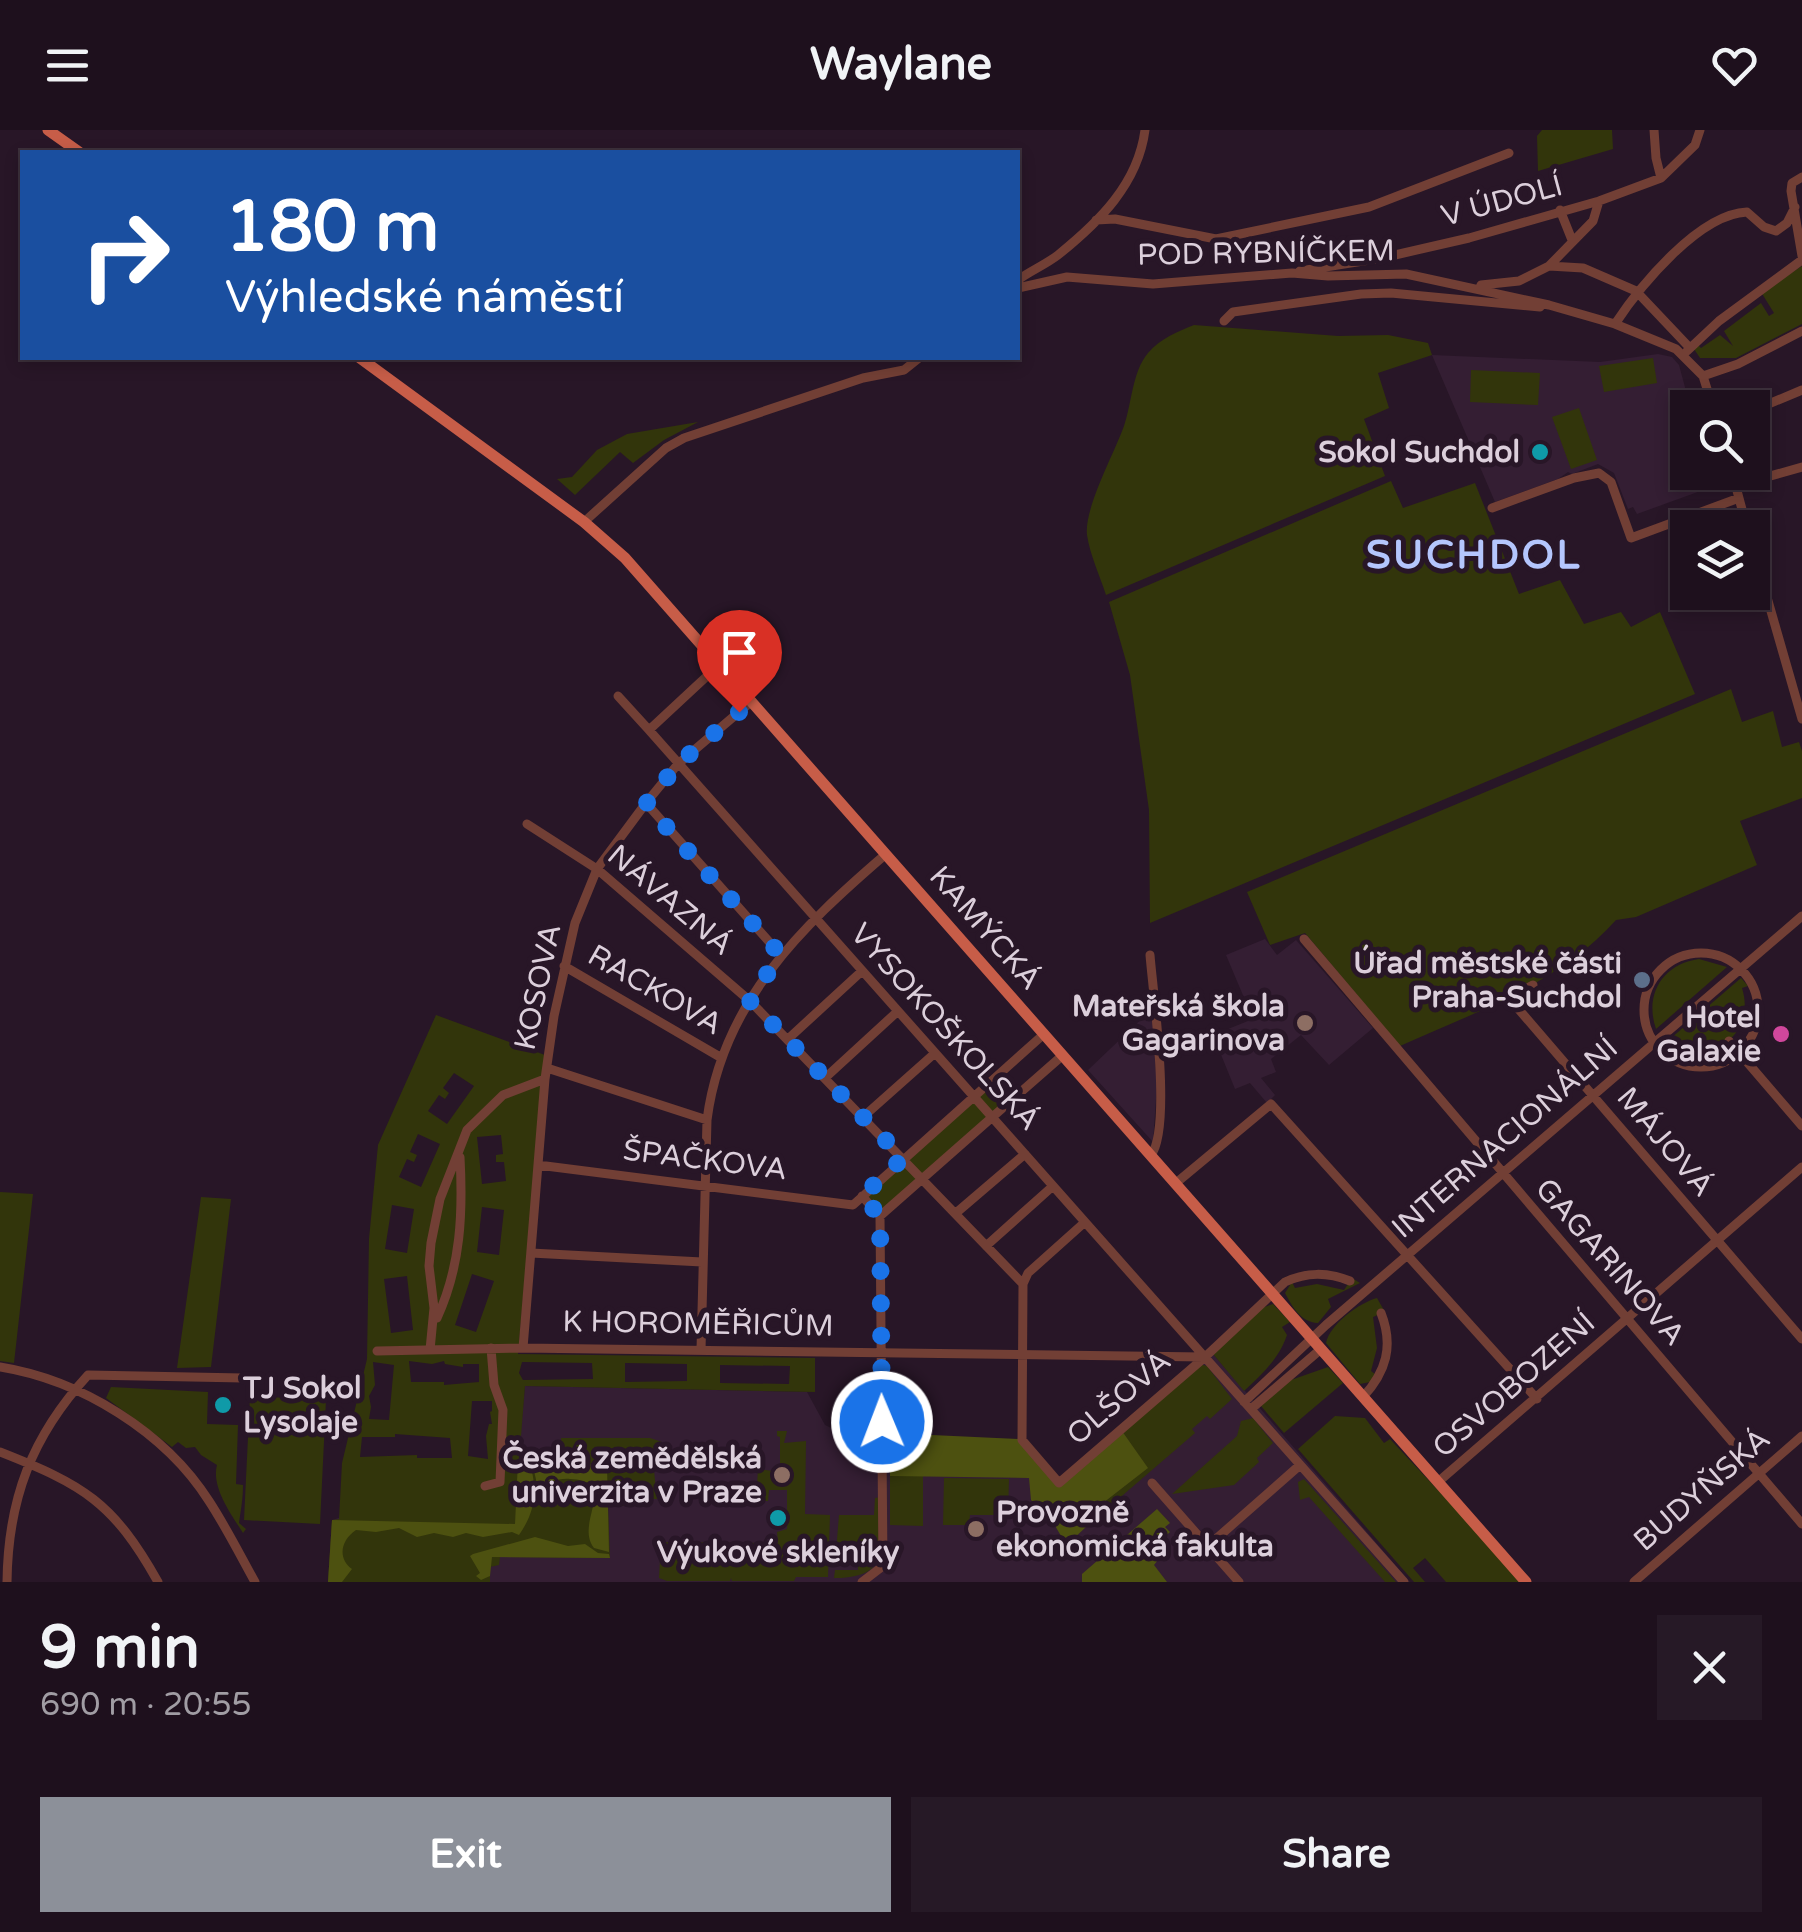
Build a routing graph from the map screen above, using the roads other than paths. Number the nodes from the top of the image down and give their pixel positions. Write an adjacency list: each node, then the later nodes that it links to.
1 (48, 130): 5 (main road)
2 (1145, 130): 12 (street)
3 (1654, 130): 8 (street)
4 (1700, 130): 8 (street, V ÚDOLÍ)
5 (76, 150)
6 (1510, 154): 12 (street)
7 (1802, 177): 10 (street)
8 (1661, 178): 9 (street, V ÚDOLÍ)
9 (1600, 201): 11 (street, V ÚDOLÍ); 13 (street)
10 (1795, 207): 14 (street); 20 (street)
11 (1560, 210): 13 (street); 16 (street, V ÚDOLÍ)
12 (1096, 220): 17 (street)
13 (1572, 240): 15 (street)
14 (1802, 258): 25 (street)
15 (1549, 266): 19 (street); 20 (street)
16 (1292, 272): 18 (street, POD RYBNÍČKEM); 19 (street, POD RYBNÍČKEM)
17 (1020, 283)
18 (1020, 284)
19 (1464, 286): 21 (street, POD RYBNÍČKEM)
20 (1636, 291): 23 (street); 25 (street)
21 (1549, 306): 22 (street); 23 (street, POD RYBNÍČKEM)
22 (1224, 321)
23 (1615, 324): 25 (street, POD RYBNÍČKEM)
24 (1802, 331): 28 (street)
25 (1687, 351): 28 (street)
26 (363, 360): 38 (main road, KAMÝCKÁ)
27 (916, 360): 38 (street)
28 (1703, 376): 29 (street)
29 (1707, 390)
30 (1802, 390): 31 (street)
31 (1770, 403)
32 (1802, 467): 33 (street)
33 (1770, 476)
34 (1737, 490): 35 (street)
35 (1739, 498): 36 (street); 37 (street)
36 (1492, 508)
37 (1743, 510)
38 (584, 522): 40 (main road, KAMÝCKÁ)
39 (1770, 608): 43 (street)
40 (720, 664): 42 (main road, KAMÝCKÁ); 44 (street)
41 (618, 696): 44 (street, VYSOKOŠKOLSKÁ)
42 (752, 701): 45 (street, KOSOVA); 48 (main road, KAMÝCKÁ)
43 (1802, 719)
44 (649, 730): 45 (street, VYSOKOŠKOLSKÁ)
45 (678, 764): 46 (street, KOSOVA); 51 (street, VYSOKOŠKOLSKÁ)
46 (646, 804): 49 (street, KOSOVA); 53 (street)
47 (527, 824): 49 (street, NÁVAZNÁ)
48 (886, 854): 51 (street); 61 (main road, KAMÝCKÁ)
49 (597, 869): 55 (street, KOSOVA); 59 (street, NÁVAZNÁ)
50 (1802, 916): 56 (street, INTERNACIONÁLNÍ)
51 (815, 918): 53 (street); 57 (street, VYSOKOŠKOLSKÁ)
52 (1304, 939): 84 (street, GAGARINOVA)
53 (780, 954): 59 (street)
54 (1150, 954): 80 (street)
55 (564, 966): 67 (street, RACKOVA); 69 (street, KOSOVA)
56 (1740, 968): 63 (street, INTERNACIONÁLNÍ); 63 (street); 65 (street)
57 (862, 971): 60 (street, VYSOKOŠKOLSKÁ); 62 (street)
58 (1533, 985): 72 (street, MÁJOVÁ)
59 (750, 1001): 62 (street, NÁVAZNÁ); 67 (street)
60 (898, 1011): 66 (street, VYSOKOŠKOLSKÁ); 70 (street)
61 (1044, 1034): 68 (main road, KAMÝCKÁ); 73 (street)
62 (788, 1039): 70 (street, NÁVAZNÁ)
63 (1654, 1041): 65 (street); 72 (street, INTERNACIONÁLNÍ)
64 (1730, 1041): 65 (street)
65 (1739, 1052): 77 (street)
66 (935, 1053): 73 (street, VYSOKOŠKOLSKÁ); 74 (street)
67 (720, 1056): 76 (street)
68 (1064, 1056): 75 (street); 80 (main road, KAMÝCKÁ)
69 (547, 1068): 71 (street, KOSOVA); 76 (street)
70 (825, 1078): 74 (street, NÁVAZNÁ)
71 (545, 1079): 78 (street); 82 (street, KOSOVA)
72 (1592, 1095): 84 (street, INTERNACIONÁLNÍ); 95 (street, MÁJOVÁ)
73 (973, 1096): 75 (street, VYSOKOŠKOLSKÁ); 81 (street)
74 (863, 1116): 81 (street, NÁVAZNÁ)
75 (992, 1118): 79 (street, VYSOKOŠKOLSKÁ); 85 (street)
76 (706, 1120): 86 (street)
77 (1802, 1126)
78 (460, 1149): 89 (street); 91 (street)
79 (1025, 1154): 88 (street, VYSOKOŠKOLSKÁ); 92 (street)
80 (1151, 1155): 87 (main road, KAMÝCKÁ)
81 (903, 1158): 85 (street, NÁVAZNÁ); 90 (street)
82 (538, 1166): 86 (street, ŠPAČKOVA); 97 (street, KOSOVA)
83 (1802, 1166): 95 (street, OSVOBOZENÍ)
84 (1502, 1174): 98 (street, INTERNACIONÁLNÍ); 106 (street, GAGARINOVA)
85 (923, 1179): 92 (street, NÁVAZNÁ); 93 (street)
86 (704, 1184): 90 (street, ŠPAČKOVA); 99 (street)
87 (1176, 1184): 98 (street); 104 (main road, KAMÝCKÁ)
88 (1053, 1186): 94 (street, VYSOKOŠKOLSKÁ); 96 (street)
89 (442, 1196): 91 (street); 100 (street)
90 (862, 1196): 93 (street)
91 (463, 1201): 101 (street)
92 (956, 1213): 96 (street, NÁVAZNÁ)
93 (880, 1216): 115 (street)
94 (1085, 1222): 103 (street); 117 (street, VYSOKOŠKOLSKÁ)
95 (1716, 1241): 106 (street, OSVOBOZENÍ); 108 (street, MÁJOVÁ)
96 (986, 1246): 103 (street, NÁVAZNÁ)
97 (531, 1253): 99 (street); 111 (street, KOSOVA)
98 (1410, 1255): 109 (street, INTERNACIONÁLNÍ); 122 (street)
99 (702, 1262): 113 (street)
100 (430, 1266): 101 (street); 107 (street)
101 (453, 1272): 107 (street)
102 (1350, 1281): 104 (street, OLŠOVÁ)
103 (1023, 1284): 116 (street)
104 (1272, 1294): 109 (main road, KAMÝCKÁ); 117 (street, OLŠOVÁ)
105 (1381, 1313): 121 (street)
106 (1627, 1320): 122 (street, OSVOBOZENÍ); 130 (street, GAGARINOVA)
107 (433, 1325): 112 (street)
108 (1802, 1340)
109 (1317, 1344): 121 (main road, KAMÝCKÁ); 123 (street, INTERNACIONÁLNÍ)
110 (491, 1348): 111 (street, K HOROMĚŘICŮM); 112 (street, K HOROMĚŘICŮM); 128 (street)
111 (523, 1348): 113 (street, K HOROMĚŘICŮM)
112 (430, 1350): 114 (street, K HOROMĚŘICŮM)
113 (701, 1350): 115 (street, K HOROMĚŘICŮM)
114 (377, 1351)
115 (882, 1351): 116 (street, K HOROMĚŘICŮM); 139 (street)
116 (1023, 1352): 117 (street, K HOROMĚŘICŮM); 117 (street, OLŠOVÁ)
117 (1204, 1357): 123 (street, VYSOKOŠKOLSKÁ)
118 (0, 1367): 120 (street)
119 (243, 1378): 120 (street)
120 (75, 1391): 126 (street); 138 (street)
121 (1363, 1397): 131 (main road, KAMÝCKÁ)
122 (1536, 1398): 131 (street, OSVOBOZENÍ)
123 (1248, 1406): 127 (street, VYSOKOŠKOLSKÁ)
124 (1802, 1436): 130 (street, BUDYŇSKÁ)
125 (0, 1452): 126 (street)
126 (29, 1463): 136 (street); 137 (street)
127 (1300, 1465): 135 (street); 141 (street, VYSOKOŠKOLSKÁ)
128 (501, 1468): 129 (street); 133 (street)
129 (485, 1473)
130 (1760, 1474): 134 (street, GAGARINOVA); 143 (street, BUDYŇSKÁ)
131 (1438, 1482): 142 (main road, KAMÝCKÁ)
132 (1152, 1483): 135 (street)
133 (485, 1486)
134 (1802, 1524)
135 (1208, 1546): 140 (street)
136 (7, 1582)
137 (158, 1582)
138 (255, 1582)
139 (862, 1582)
140 (1239, 1582)
141 (1404, 1582)
142 (1526, 1582)
143 (1634, 1582)

